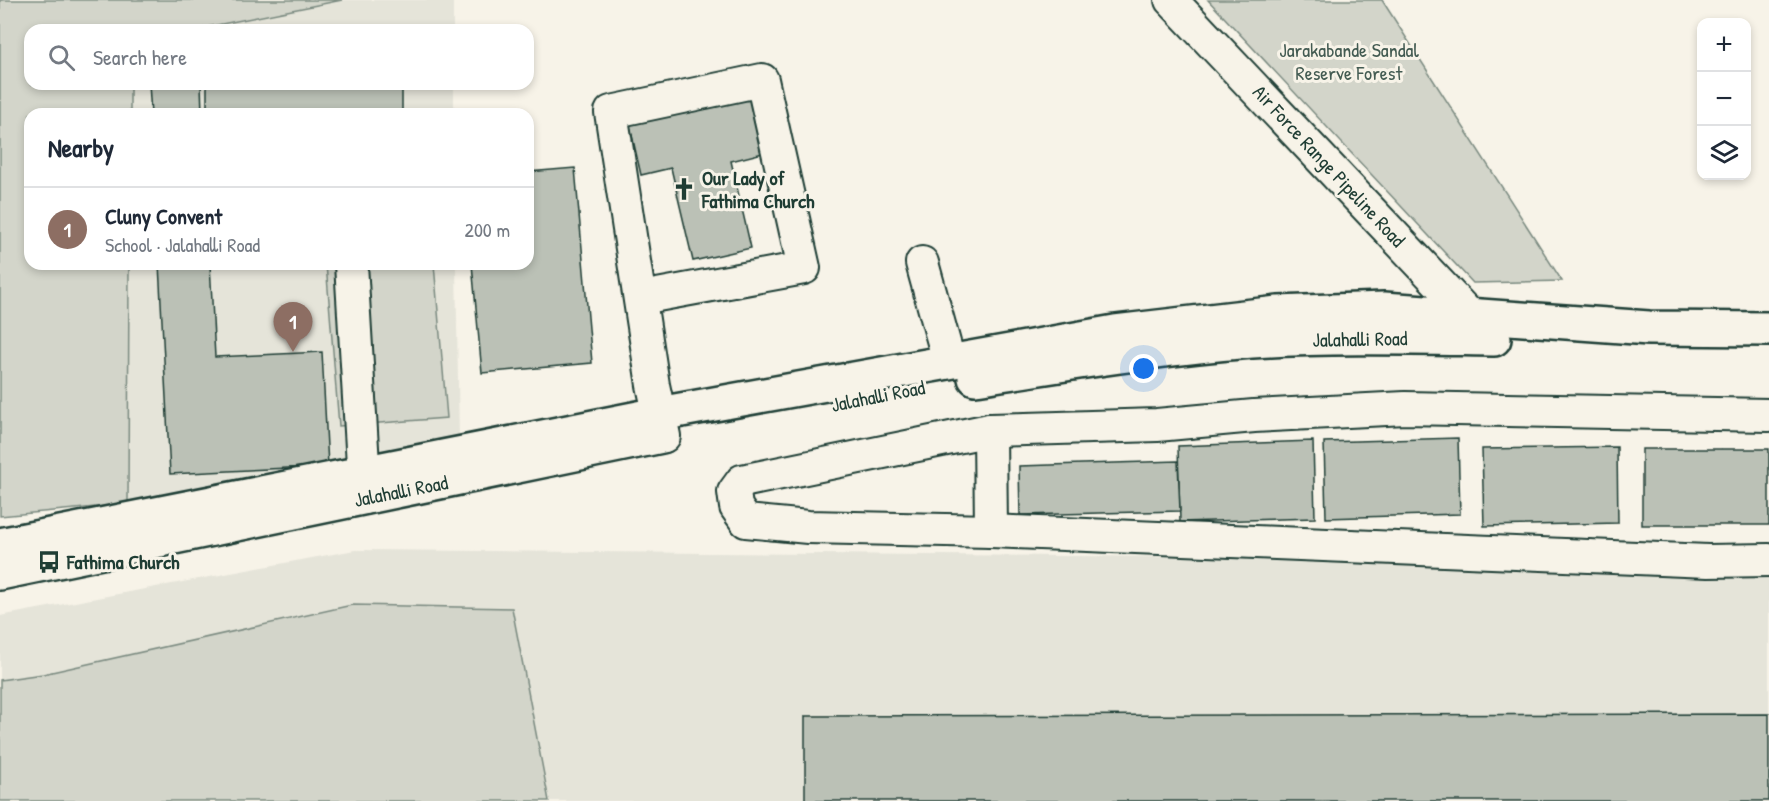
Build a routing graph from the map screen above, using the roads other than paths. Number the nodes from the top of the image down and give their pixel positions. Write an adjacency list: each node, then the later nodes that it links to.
1 (1171, 0): 5 (street, Air Force Range Pipeline Road)
2 (922, 263): 8 (street)
3 (351, 270): 12 (street)
4 (640, 298): 4 (street); 10 (street)
5 (1473, 328): 6 (main road, Jalahalli Road); 7 (main road, Jalahalli Road); 8 (main road); 10 (main road, Jalahalli Road)
6 (1769, 329)
7 (1769, 341)
8 (949, 361): 10 (main road)
9 (1769, 416): 11 (street)
10 (662, 425): 12 (main road, Jalahalli Road)
11 (990, 430): 13 (street); 13 (street)
12 (365, 485): 14 (main road); 16 (main road, Jalahalli Road)
13 (991, 531): 15 (street)
14 (0, 545)
15 (1769, 560)
16 (0, 573)

